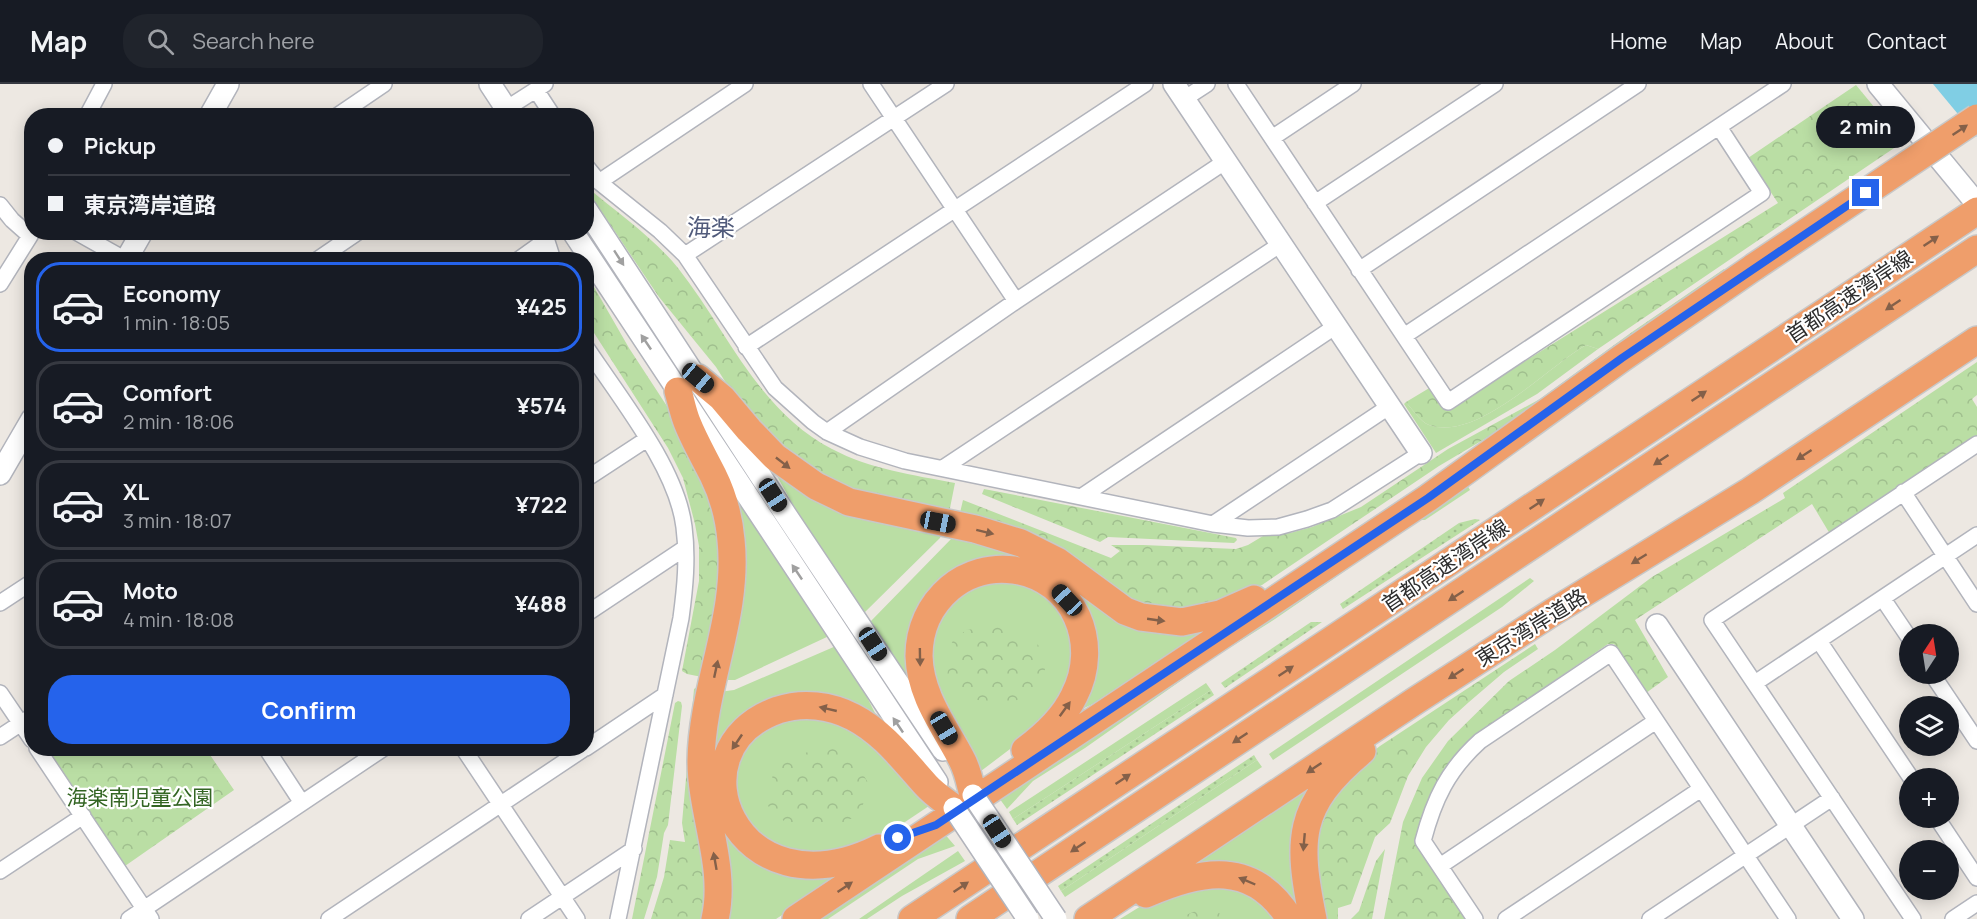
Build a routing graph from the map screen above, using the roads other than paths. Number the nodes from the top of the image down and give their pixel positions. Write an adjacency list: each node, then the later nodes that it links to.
1 (104, 84): 18 (street)
2 (228, 84): 19 (main road)
3 (384, 84): 20 (street)
4 (490, 84): 21 (main road)
5 (745, 84): 30 (street)
6 (871, 84): 25 (street)
7 (946, 84): 25 (street)
8 (1145, 84): 34 (street)
9 (1207, 84): 17 (street)
10 (1236, 84): 27 (street)
11 (1353, 84): 27 (street)
12 (1495, 84): 31 (street)
13 (1638, 84): 51 (street)
14 (1783, 84): 26 (street)
15 (1878, 84): 32 (main road)
16 (541, 87): 22 (street); 23 (street)
17 (1179, 92): 28 (main road)
18 (91, 108)
19 (214, 108)
20 (349, 108)
21 (505, 108)
22 (513, 108)
23 (550, 108)
24 (1977, 118): 75 (highway, one-way to 24, bridge)
25 (894, 119): 34 (street); 49 (street)
26 (1719, 127): 55 (street); 55 (street)
27 (1272, 138): 31 (street)
28 (1226, 161): 43 (main road); 53 (street)
29 (594, 176): 30 (street)
30 (599, 182): 49 (street)
31 (1315, 203): 51 (street)
32 (1977, 204)
33 (0, 205): 37 (street)
34 (955, 209): 53 (street); 57 (street)
35 (1977, 211): 126 (highway, 首都高速湾岸線, one-way to 35)
36 (594, 223): 59 (main road, one-way to 59)
37 (24, 229)
38 (27, 240): 52 (street)
39 (90, 240): 45 (street)
40 (346, 240): 46 (street)
41 (540, 240): 47 (street)
42 (579, 240): 48 (main road, one-way to 42)
43 (1281, 244): 54 (main road); 66 (street)
44 (1977, 249): 127 (highway, 首都高速湾岸線, one-way to 127)
45 (112, 252)
46 (329, 252)
47 (527, 252)
48 (588, 252)
49 (685, 255): 57 (street)
50 (594, 260): 59 (main road, one-way to 50)
51 (1359, 270): 55 (street)
52 (0, 284)
53 (1016, 301): 61 (street)
54 (1336, 326): 60 (main road); 70 (street)
55 (1404, 336)
56 (1977, 340): 88 (highway, 東京湾岸道路, one-way to 88)
57 (746, 347): 61 (street)
58 (594, 359): 63 (street)
59 (688, 384): 75 (highway, one-way to 75); 106 (main road, one-way to 59); 106 (main road); 124 (highway, one-way to 59)
60 (1390, 406): 65 (main road); 71 (street)
61 (827, 432): 66 (street)
62 (24, 439): 67 (main road)
63 (647, 439): 68 (street); 73 (street)
64 (1977, 444): 69 (street)
65 (1421, 453): 71 (street)
66 (943, 468): 70 (street)
67 (0, 474)
68 (594, 474)
69 (1903, 492): 74 (street); 84 (street)
70 (1081, 497): 71 (street)
71 (1213, 524)
72 (1977, 535): 74 (street)
73 (685, 548): 80 (street); 87 (street)
74 (1945, 556): 77 (street); 79 (street)
75 (1328, 564): 101 (highway)
76 (24, 587): 78 (street)
77 (1883, 599): 81 (street); 83 (street)
78 (0, 603)
79 (1977, 604)
80 (594, 609)
81 (1900, 624)
82 (1657, 625): 108 (main road)
83 (1819, 641): 84 (street); 100 (street)
84 (1755, 683): 103 (street)
85 (1939, 684): 93 (street)
86 (0, 693): 89 (street)
87 (665, 695): 94 (street); 110 (street)
88 (1415, 701): 118 (highway, 東京湾岸道路, one-way to 118); 131 (highway, one-way to 131)
89 (24, 718)
90 (24, 721): 92 (street)
91 (1656, 721): 102 (street); 112 (street); 112 (street)
92 (0, 737)
93 (1977, 741)
94 (594, 743)
95 (42, 756): 107 (street)
96 (271, 756): 104 (street)
97 (372, 756): 104 (street)
98 (468, 756): 105 (street)
99 (574, 756): 105 (street)
100 (1904, 768)
101 (999, 784): 106 (highway); 106 (highway, one-way to 106)
102 (1701, 789): 111 (street); 133 (street)
103 (1832, 798): 108 (street); 137 (street)
104 (302, 803): 117 (street)
105 (501, 805): 115 (street); 120 (street)
106 (955, 810): 106 (highway, one-way to 106); 125 (highway, one-way to 106); 128 (main road, bridge); 129 (main road, bridge)
107 (83, 816): 113 (street); 117 (street)
108 (1791, 826): 111 (street); 136 (main road)
109 (1944, 828): 114 (street)
110 (634, 849): 115 (street); 123 (street)
111 (1746, 855): 134 (street); 135 (street)
112 (1440, 866): 132 (street)
113 (0, 871)
114 (1977, 878)
115 (562, 897): 121 (street); 122 (street)
116 (1977, 903): 138 (street)
117 (148, 914): 119 (street)
118 (1091, 917): 130 (highway, one-way to 118)
119 (129, 919)
120 (329, 919)
121 (529, 919)
122 (577, 919)
123 (618, 919)
124 (715, 919)
125 (796, 919)
126 (912, 919)
127 (970, 919)
128 (1028, 919)
129 (1056, 919)
130 (1290, 919)
131 (1313, 919)
132 (1475, 919)
133 (1506, 919)
134 (1650, 919)
135 (1788, 919)
136 (1853, 919)
137 (1913, 919)
138 (1953, 919)

